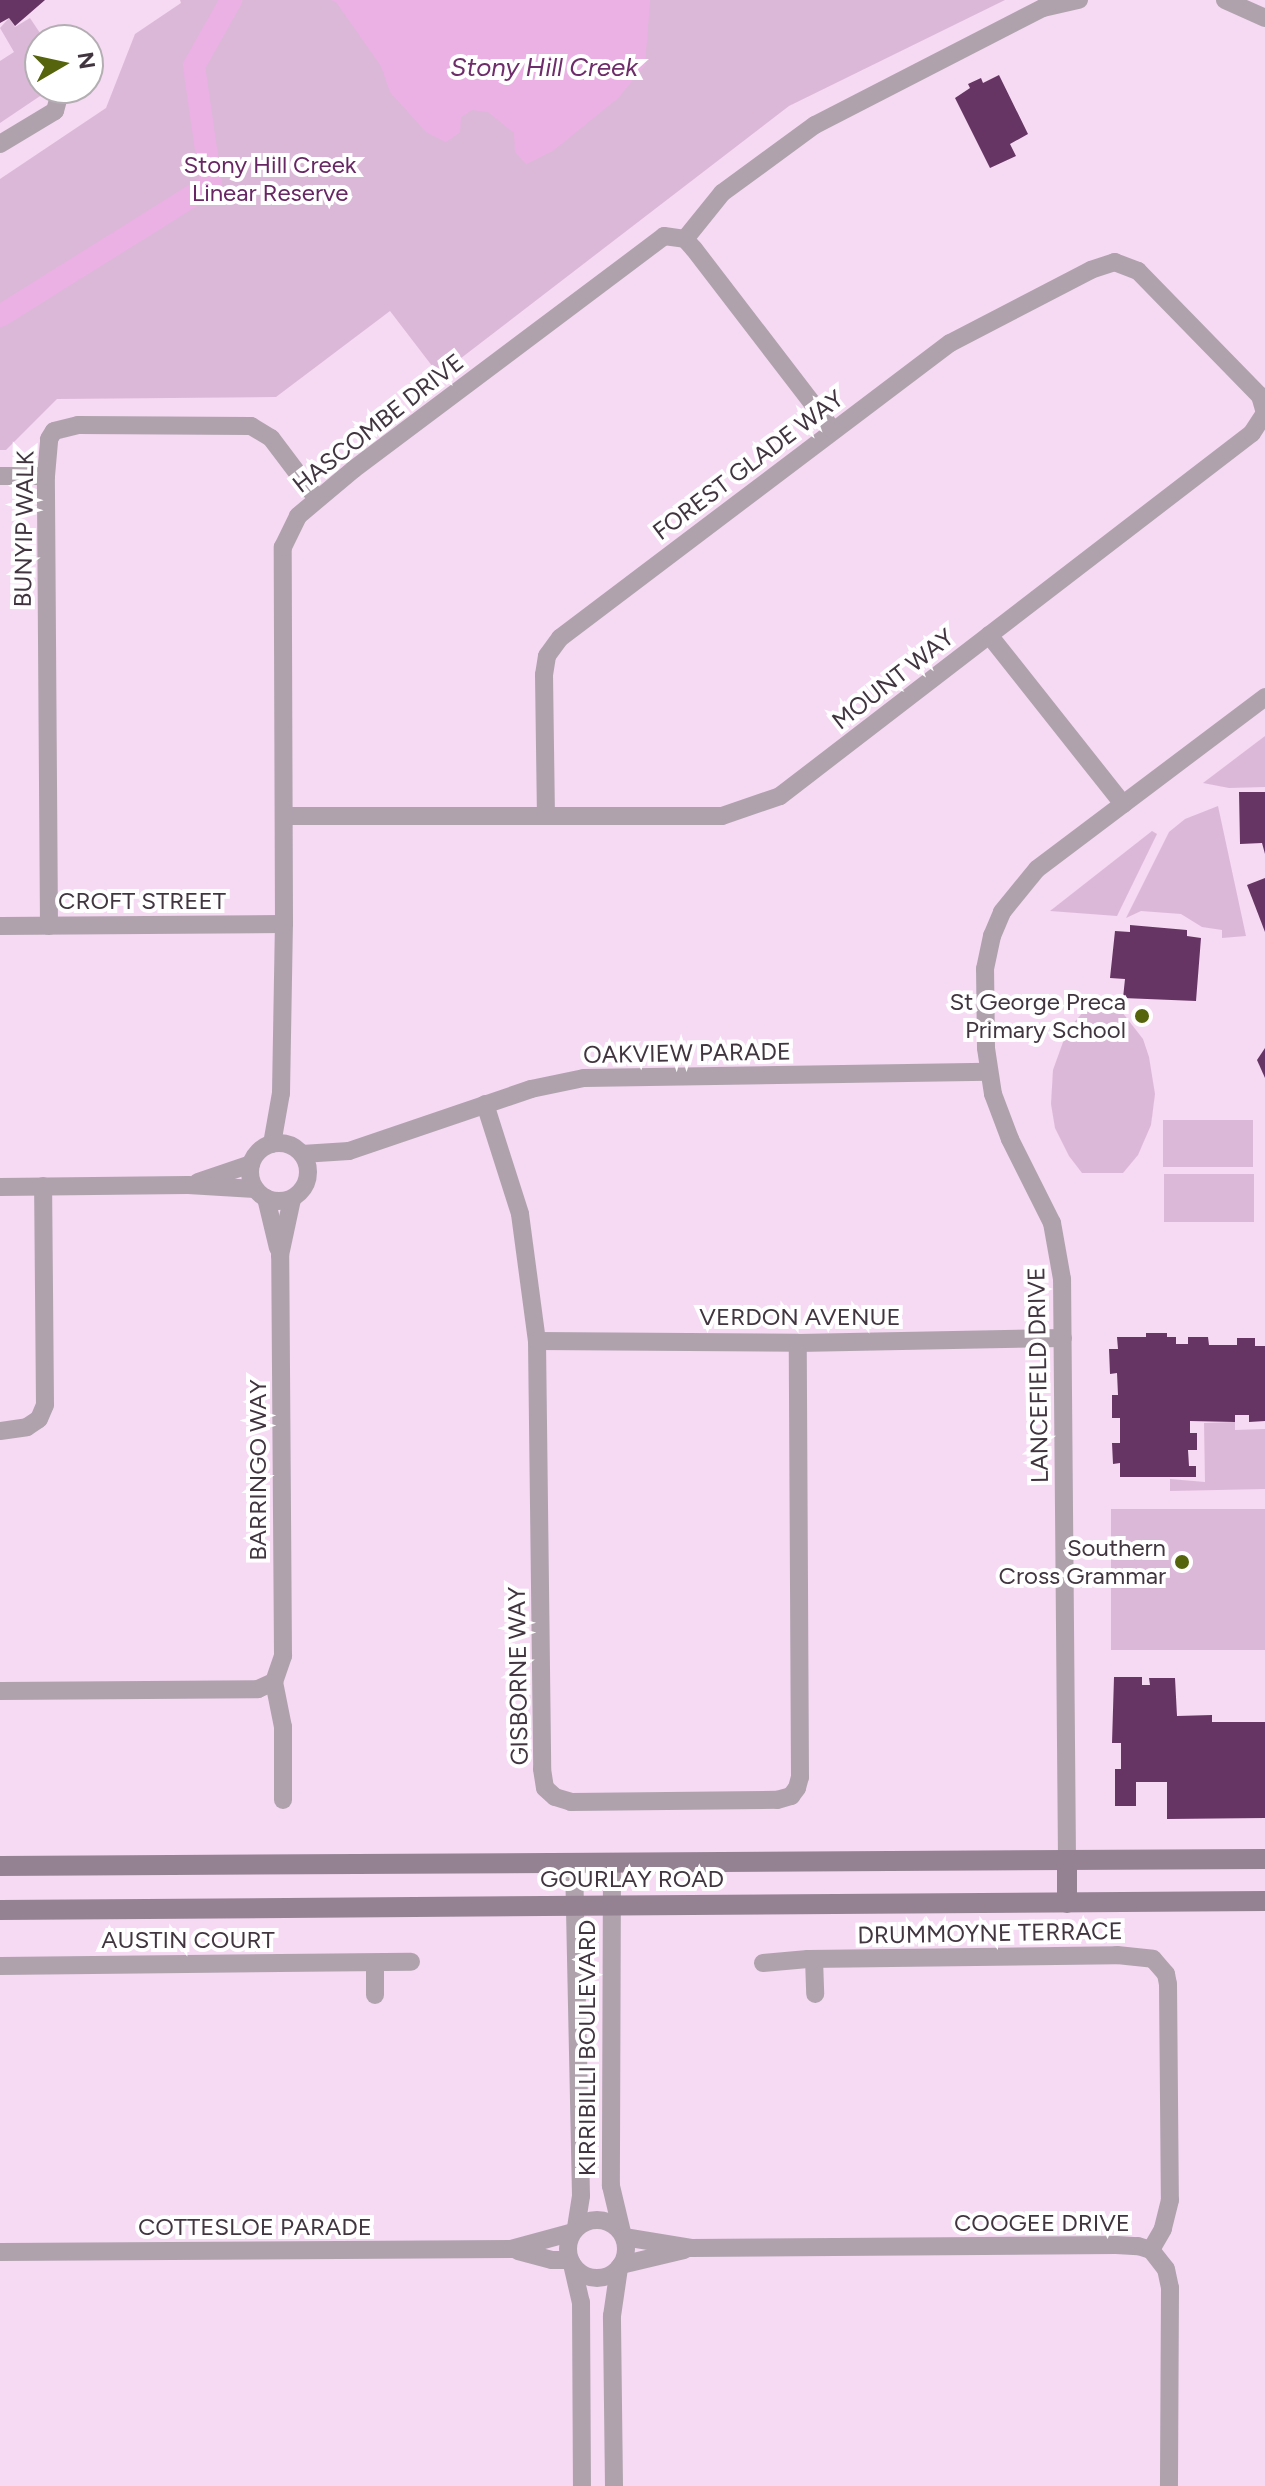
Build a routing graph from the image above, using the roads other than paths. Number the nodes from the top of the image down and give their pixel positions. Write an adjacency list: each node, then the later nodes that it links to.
1 (1079, 0): 6 (street)
2 (1225, 0): 3 (street)
3 (1265, 18)
4 (57, 104): 5 (street)
5 (0, 144)
6 (685, 239): 8 (street); 11 (street, HASCOMBE DRIVE)
7 (1131, 267): 8 (street, FOREST GLADE WAY); 12 (street, MOUNT WAY)
8 (833, 430): 16 (street, FOREST GLADE WAY)
9 (0, 476): 10 (street)
10 (46, 476): 11 (street, BUNYIP WALK); 19 (street, BUNYIP WALK)
11 (317, 499): 15 (street, HASCOMBE DRIVE)
12 (989, 635): 14 (street); 16 (street, MOUNT WAY)
13 (1265, 697): 14 (street, LANCEFIELD DRIVE)
14 (1123, 804): 20 (street, LANCEFIELD DRIVE)
15 (285, 816): 16 (street, MOUNT WAY); 17 (street, HASCOMBE DRIVE)
16 (546, 816)
17 (284, 924): 19 (street, CROFT STREET); 22 (street, HASCOMBE DRIVE)
18 (0, 926): 19 (street, CROFT STREET)
19 (49, 926)
20 (988, 1072): 21 (street, OAKVIEW PARADE); 32 (street, LANCEFIELD DRIVE)
21 (485, 1104): 23 (street, OAKVIEW PARADE); 33 (street, GISBORNE WAY)
22 (288, 1148): 23 (street, OAKVIEW PARADE); 24 (street); 25 (street)
23 (349, 1151): 25 (street, OAKVIEW PARADE)
24 (251, 1164): 26 (street); 29 (street)
25 (307, 1179): 30 (street)
26 (188, 1185): 27 (street); 29 (street)
27 (43, 1186): 28 (street); 35 (street)
28 (0, 1187)
29 (260, 1194): 30 (street); 31 (street, BARRINGO WAY)
30 (292, 1199): 31 (street, BARRINGO WAY)
31 (280, 1255): 36 (street, BARRINGO WAY)
32 (1063, 1338): 34 (street, VERDON AVENUE); 40 (street, LANCEFIELD DRIVE)
33 (537, 1341): 34 (street, VERDON AVENUE); 34 (street, GISBORNE WAY)
34 (798, 1343)
35 (0, 1431)
36 (274, 1682): 37 (street); 38 (street, BARRINGO WAY)
37 (0, 1691)
38 (283, 1800)
39 (1265, 1859): 40 (main road, GOURLAY ROAD)
40 (1067, 1860): 42 (main road, GOURLAY ROAD); 45 (main road)
41 (574, 1862): 42 (main road, GOURLAY ROAD); 43 (main road, GOURLAY ROAD); 47 (street, KIRRIBILLI BOULEVARD)
42 (612, 1862): 46 (street, KIRRIBILLI BOULEVARD)
43 (0, 1866)
44 (1265, 1901): 45 (main road, GOURLAY ROAD)
45 (1067, 1903): 46 (main road, GOURLAY ROAD)
46 (612, 1904): 47 (main road, GOURLAY ROAD); 57 (street, KIRRIBILLI BOULEVARD)
47 (575, 1905): 48 (main road, GOURLAY ROAD); 56 (street, KIRRIBILLI BOULEVARD)
48 (0, 1910)
49 (814, 1959): 52 (street, DRUMMOYNE TERRACE); 54 (street); 60 (street, DRUMMOYNE TERRACE)
50 (411, 1962): 51 (street, AUSTIN COURT)
51 (375, 1963): 53 (street, AUSTIN COURT); 55 (street)
52 (763, 1963)
53 (0, 1966)
54 (815, 1994)
55 (375, 1995)
56 (574, 2230): 57 (street); 59 (street, COTTESLOE PARADE); 62 (street)
57 (623, 2235): 58 (street, COOGEE DRIVE); 63 (street)
58 (691, 2248): 60 (street, COOGEE DRIVE); 63 (street, COOGEE DRIVE)
59 (511, 2249): 61 (street, COTTESLOE PARADE); 62 (street, COTTESLOE PARADE)
60 (1151, 2250): 66 (street, COOGEE DRIVE)
61 (0, 2252)
62 (571, 2262): 63 (street); 64 (street)
63 (620, 2267): 65 (street)
64 (582, 2486)
65 (614, 2486)
66 (1169, 2486)

